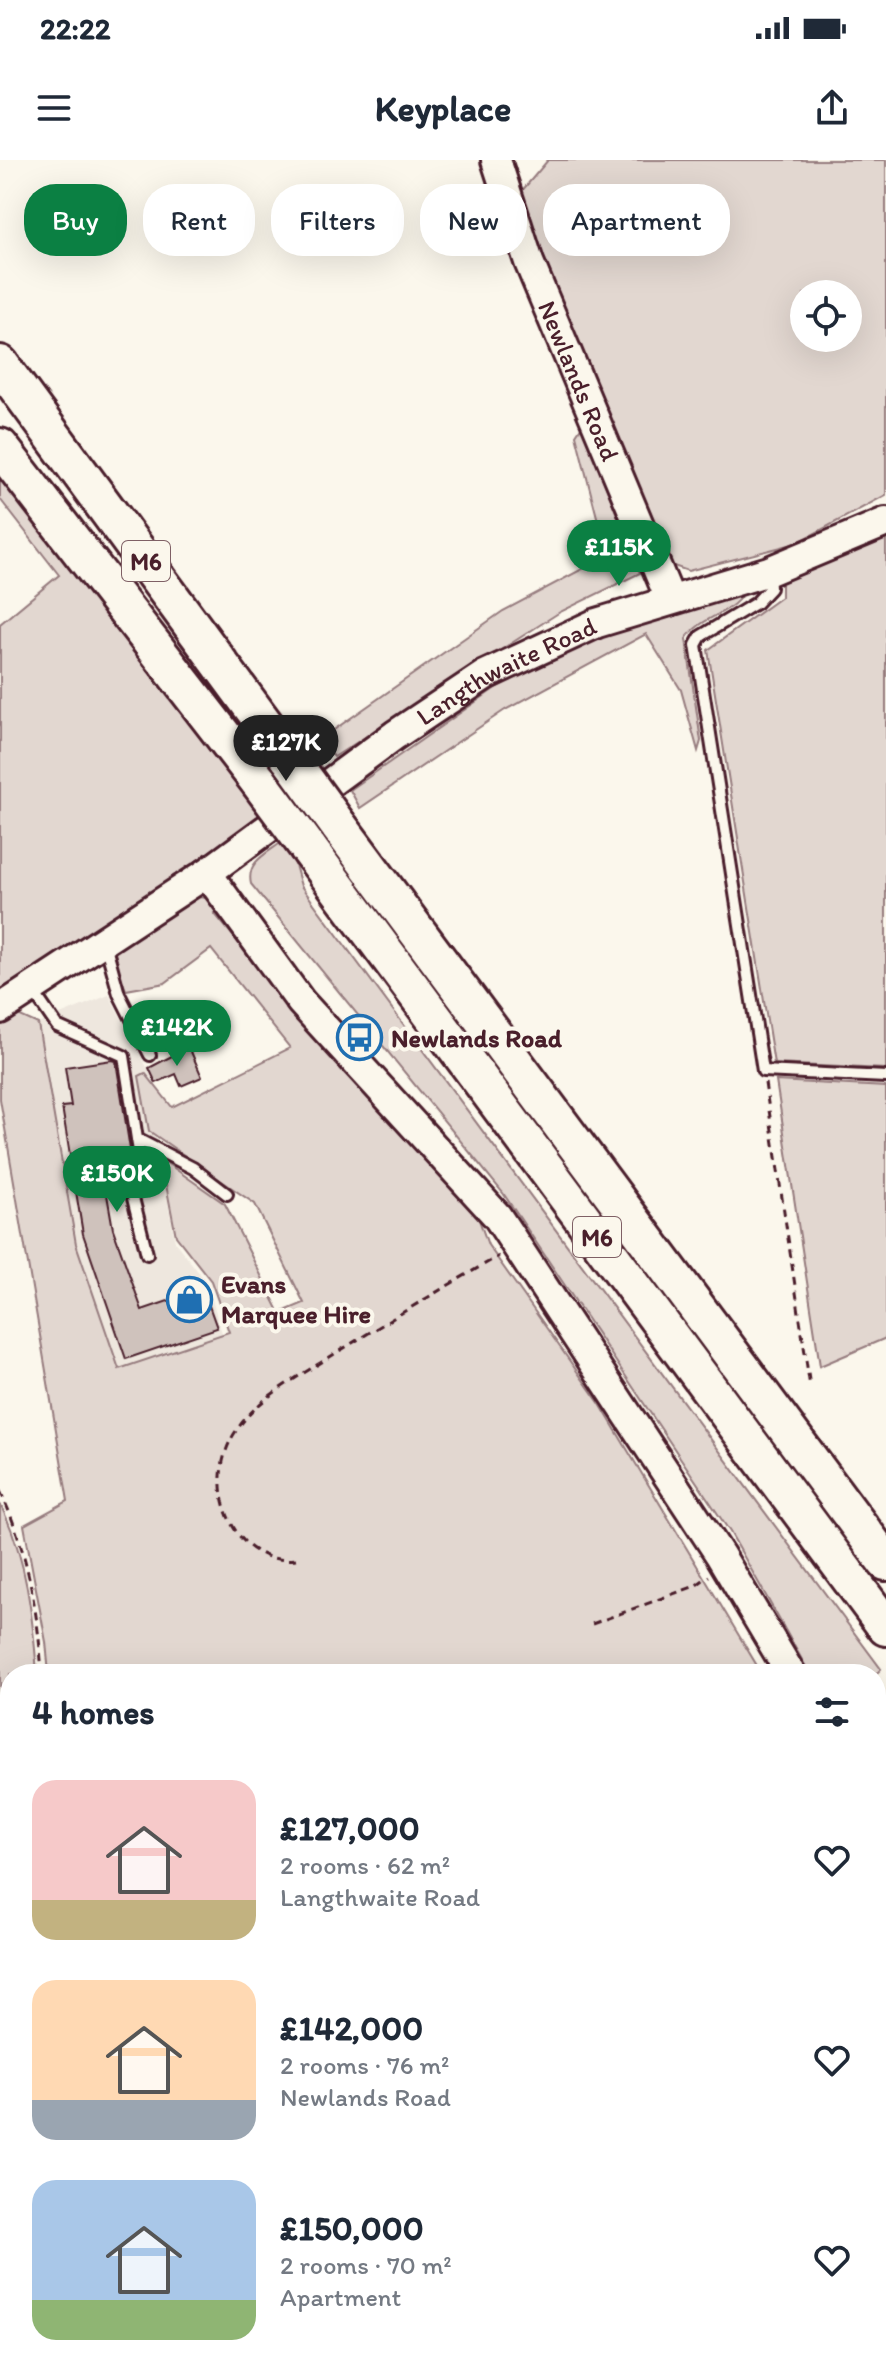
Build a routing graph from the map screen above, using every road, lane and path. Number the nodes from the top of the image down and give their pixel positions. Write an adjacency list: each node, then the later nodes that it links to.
1 (496, 160): 6 (street, Newlands Road)
2 (0, 364): 21 (highway, M6, bridge)
3 (0, 447): 24 (highway, M6, bridge)
4 (886, 522): 5 (street, Langthwaite Road)
5 (769, 571): 6 (street, Langthwaite Road); 12 (lane)
6 (670, 599): 7 (street, Langthwaite Road)
7 (207, 873): 8 (street, Langthwaite Road); 16 (street)
8 (105, 941): 9 (street, Langthwaite Road); 11 (lane)
9 (32, 989): 10 (street, Langthwaite Road); 14 (lane)
10 (0, 1009)
11 (150, 1055)
12 (763, 1071): 13 (lane); 18 (path)
13 (886, 1077)
14 (137, 1139): 15 (lane); 17 (lane)
15 (227, 1194)
16 (517, 1246): 20 (path); 22 (street)
17 (147, 1254)
18 (810, 1387)
19 (0, 1491): 25 (path)
20 (296, 1559)
21 (886, 1562)
22 (725, 1564): 23 (path); 26 (street)
23 (592, 1624)
24 (886, 1627)
25 (41, 1664)
26 (785, 1664)

